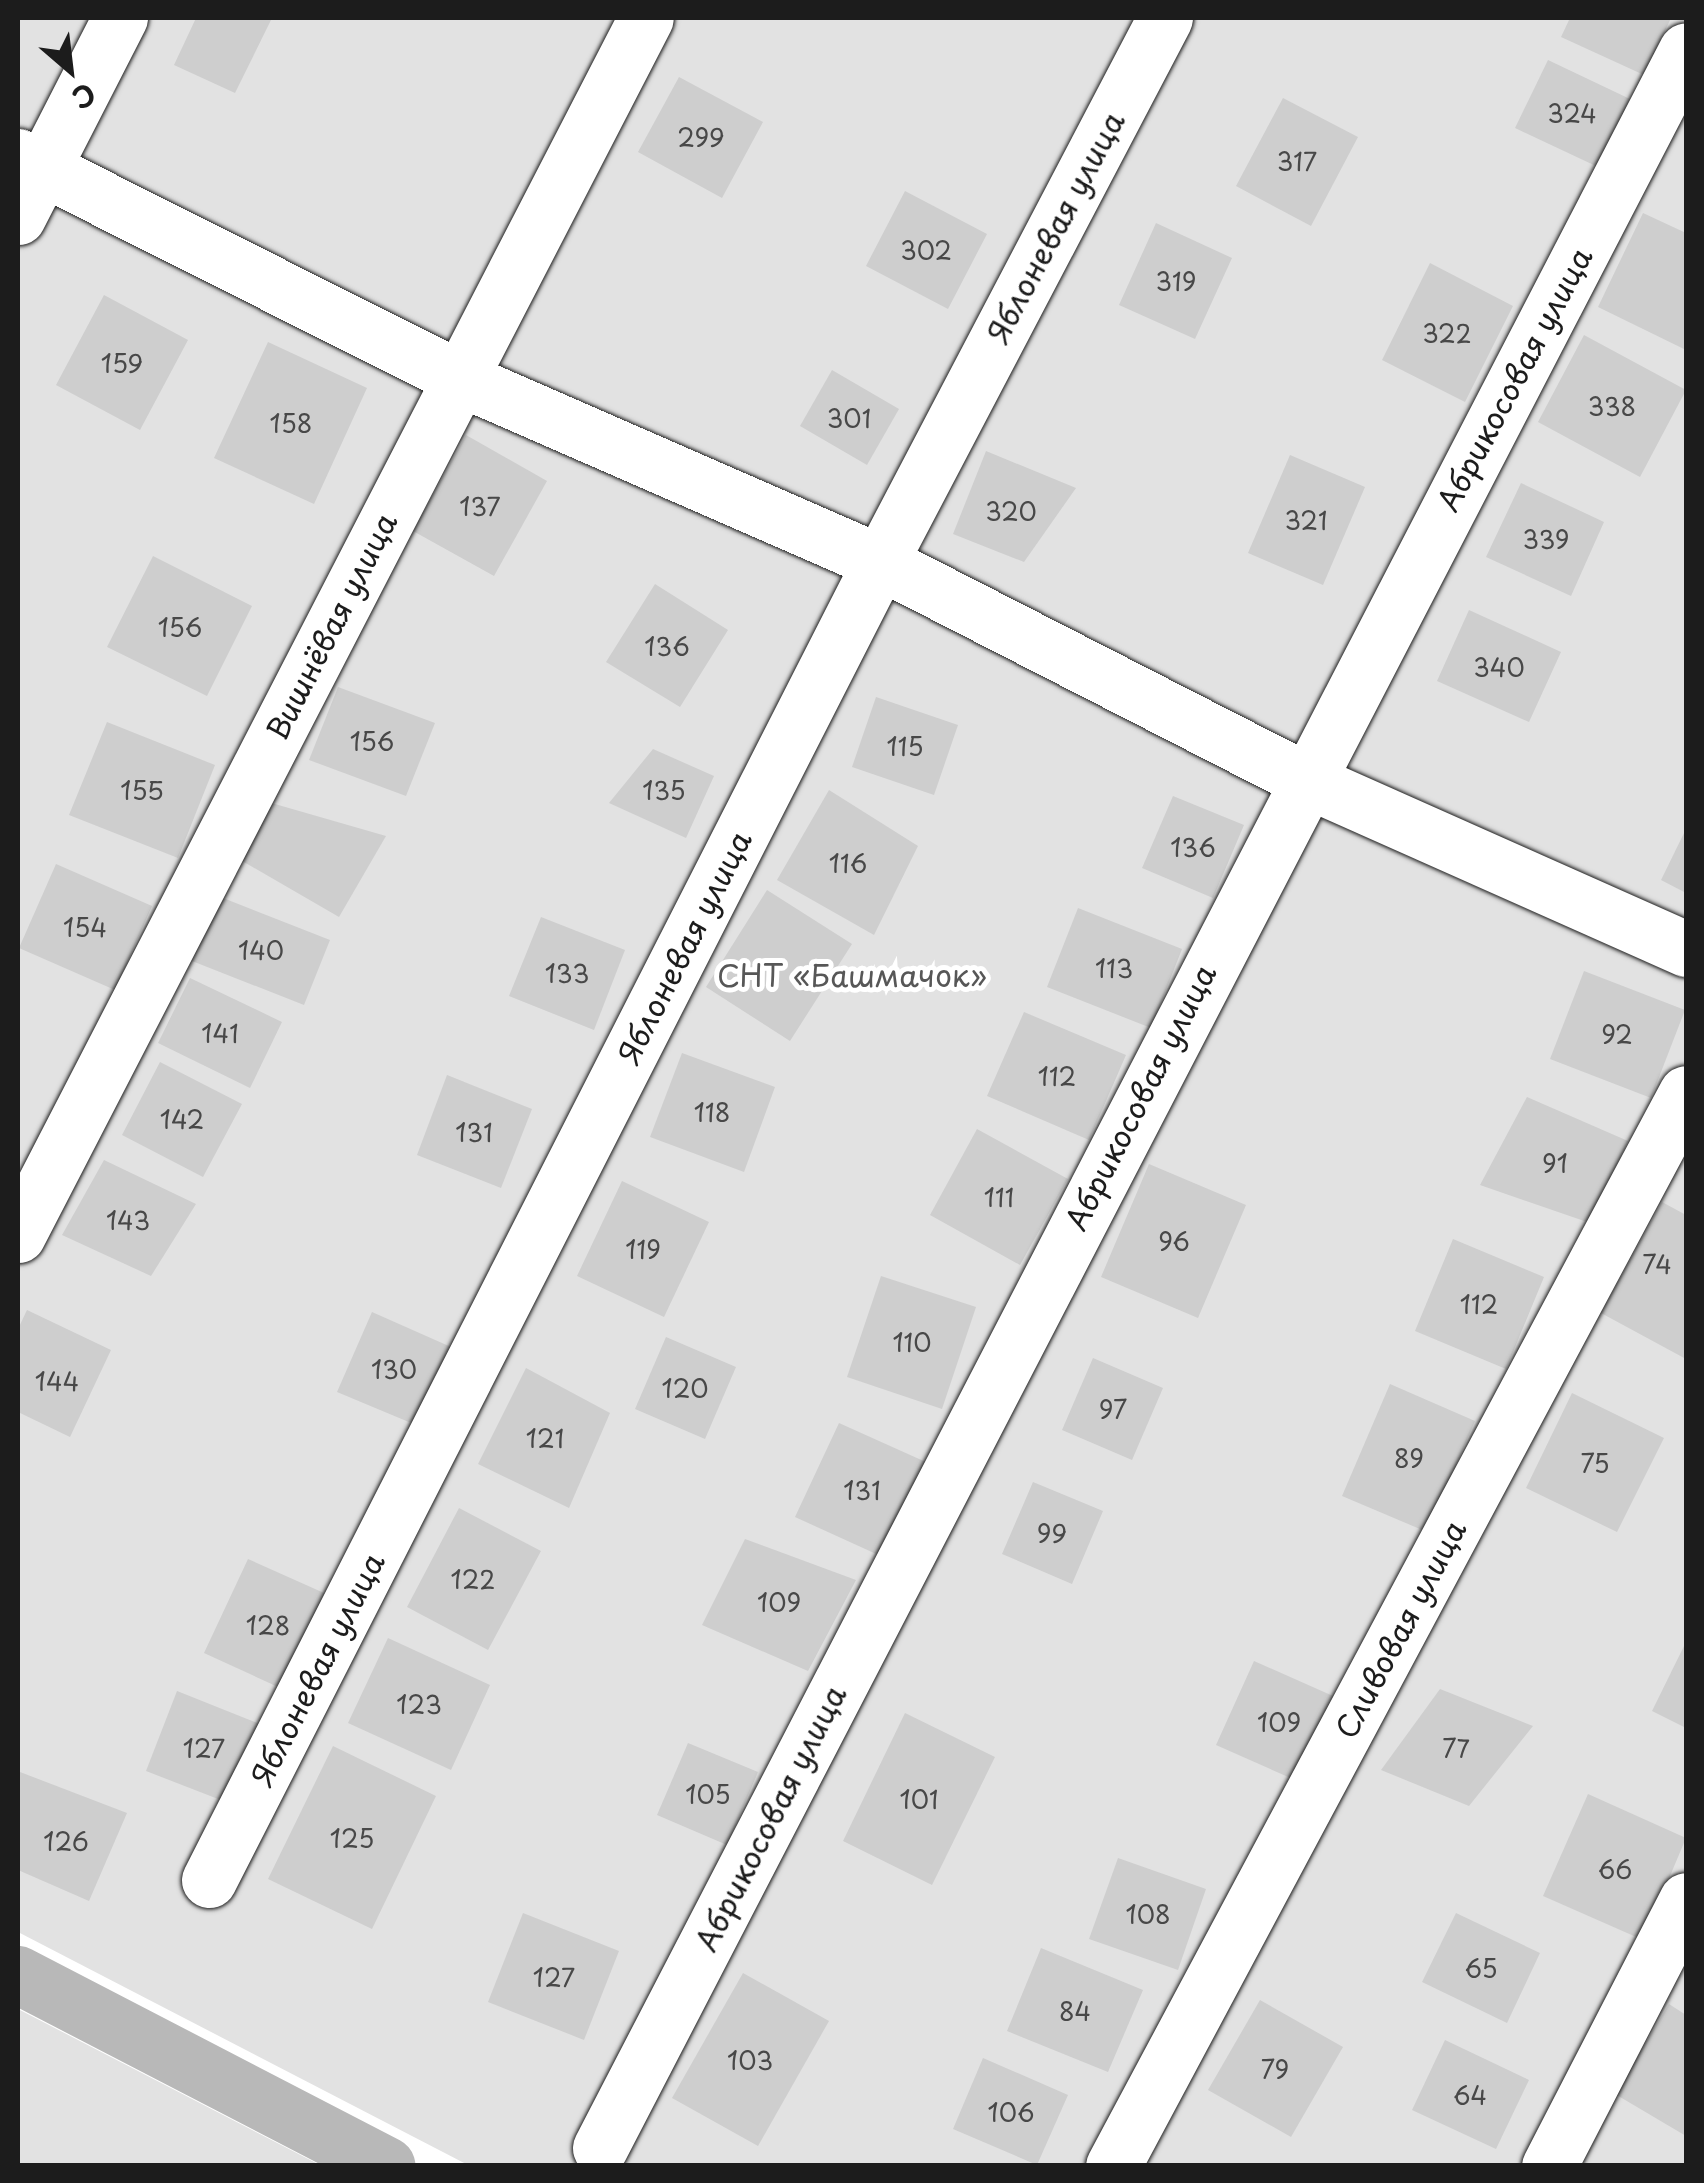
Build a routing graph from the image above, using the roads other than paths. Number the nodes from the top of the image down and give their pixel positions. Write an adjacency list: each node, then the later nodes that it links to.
1 (120, 18): 5 (street)
2 (646, 18): 7 (street, Вишнёвая улица)
3 (1165, 18): 8 (street, Яблоневая улица)
4 (1686, 50): 9 (street, Абрикосовая улица)
5 (30, 162): 6 (street); 7 (street)
6 (18, 217)
7 (458, 378): 8 (street); 12 (street, Вишнёвая улица)
8 (880, 562): 9 (street); 13 (street, Яблоневая улица)
9 (1304, 779): 10 (street); 15 (street, Абрикосовая улица)
10 (1686, 949)
11 (1686, 1093): 16 (street, Сливовая улица)
12 (18, 1235)
13 (210, 1880)
14 (1686, 1900): 17 (street)
15 (600, 2148)
16 (1113, 2166)
17 (1549, 2166)

